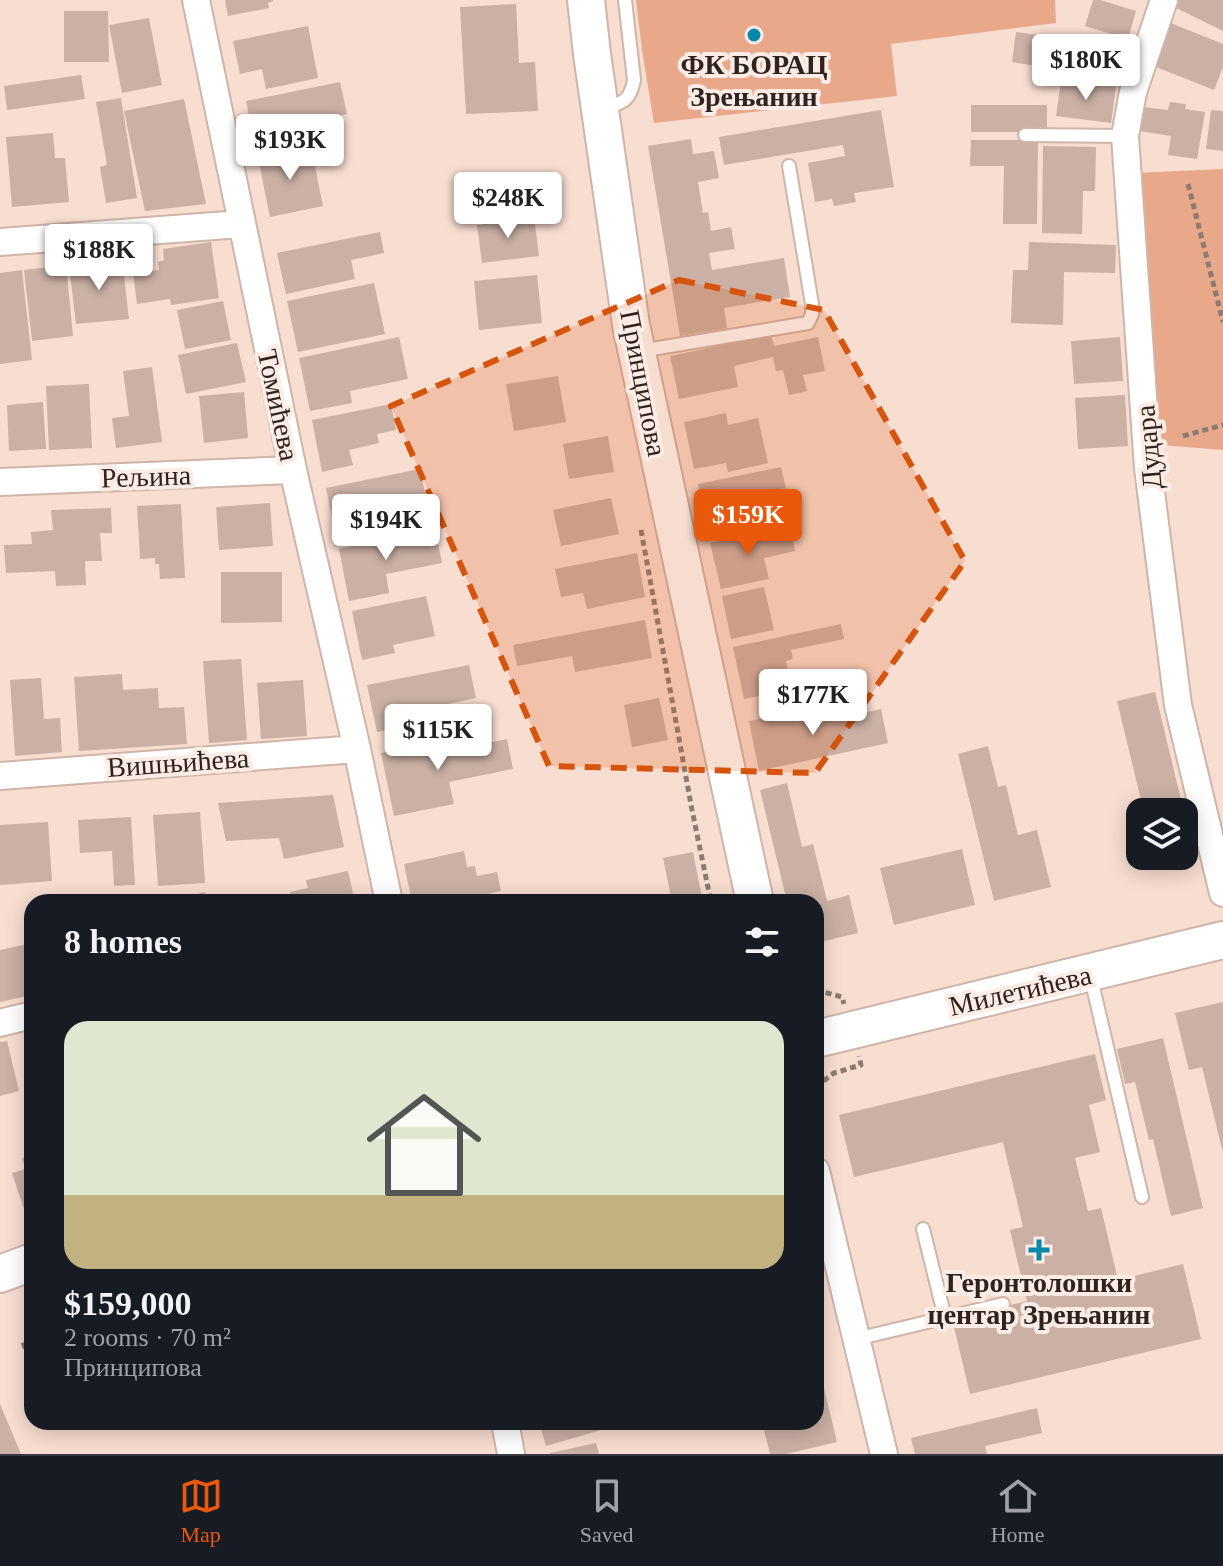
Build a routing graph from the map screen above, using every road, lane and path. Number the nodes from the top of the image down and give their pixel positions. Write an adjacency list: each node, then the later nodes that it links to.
1 (196, 0): 10 (street, Томићева)
2 (586, 0): 5 (street, Принципова)
3 (625, 0): 5 (lane)
4 (1164, 0): 7 (street, Дудара)
5 (599, 110): 13 (street, Принципова)
6 (1025, 135): 7 (lane)
7 (1125, 136): 20 (street, Дудара)
8 (789, 166): 13 (lane)
9 (1188, 184): 12 (path)
10 (241, 224): 11 (street); 16 (street, Томићева)
11 (0, 242)
12 (1223, 322)
13 (637, 351): 22 (street, Принципова)
14 (1223, 425): 15 (path)
15 (1183, 436)
16 (293, 470): 17 (street, Рељина); 18 (street, Томићева)
17 (0, 482)
18 (357, 749): 19 (street, Вишњићева); 21 (street, Томићева)
19 (0, 776)
20 (1223, 893)
21 (387, 894)
22 (753, 894)
23 (1223, 940): 24 (street, Милетићева)
24 (1089, 974): 27 (street, Милетићева); 28 (lane)
25 (24, 1017): 26 (street)
26 (0, 1023)
27 (824, 1037)
28 (1142, 1197)
29 (824, 1205): 35 (street)
30 (923, 1229): 34 (lane)
31 (24, 1265): 32 (street)
32 (0, 1274)
33 (1003, 1304): 34 (lane)
34 (945, 1318): 35 (lane)
35 (856, 1339): 38 (street)
36 (506, 1430): 37 (street)
37 (511, 1454)
38 (884, 1454)

